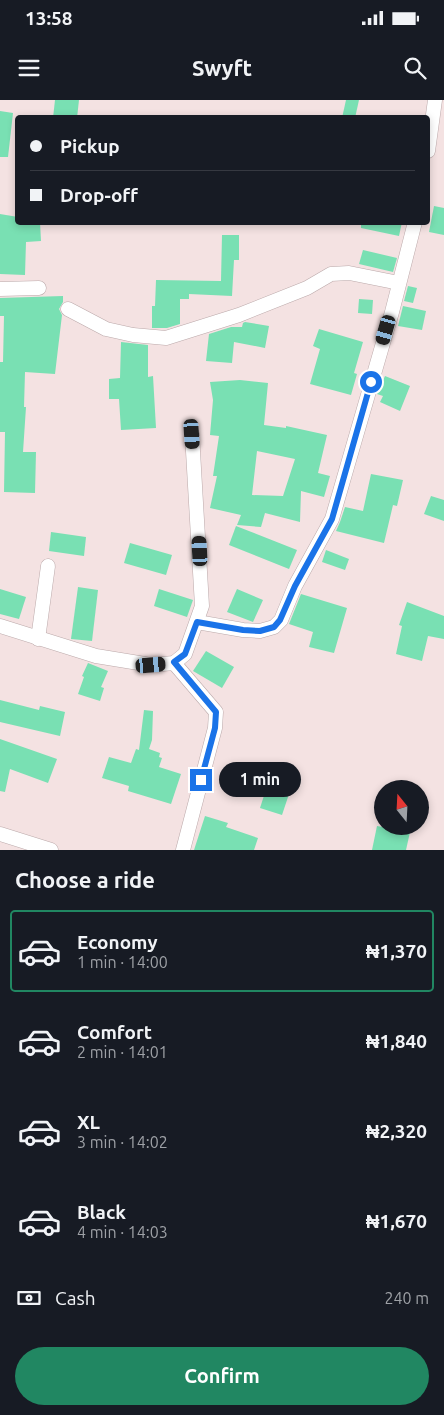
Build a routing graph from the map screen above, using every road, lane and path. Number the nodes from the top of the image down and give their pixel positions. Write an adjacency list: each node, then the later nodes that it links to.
1 (435, 100): 2 (street)
2 (430, 136)
3 (414, 225): 4 (street)
4 (399, 283): 7 (street); 10 (street)
5 (38, 288): 6 (street)
6 (0, 289)
7 (68, 309)
8 (192, 434): 10 (street)
9 (48, 566): 12 (street)
10 (197, 622): 13 (street)
11 (0, 626): 12 (street)
12 (38, 639): 13 (street)
13 (174, 662): 16 (street)
14 (0, 834): 15 (street)
15 (51, 850)
16 (183, 850)

